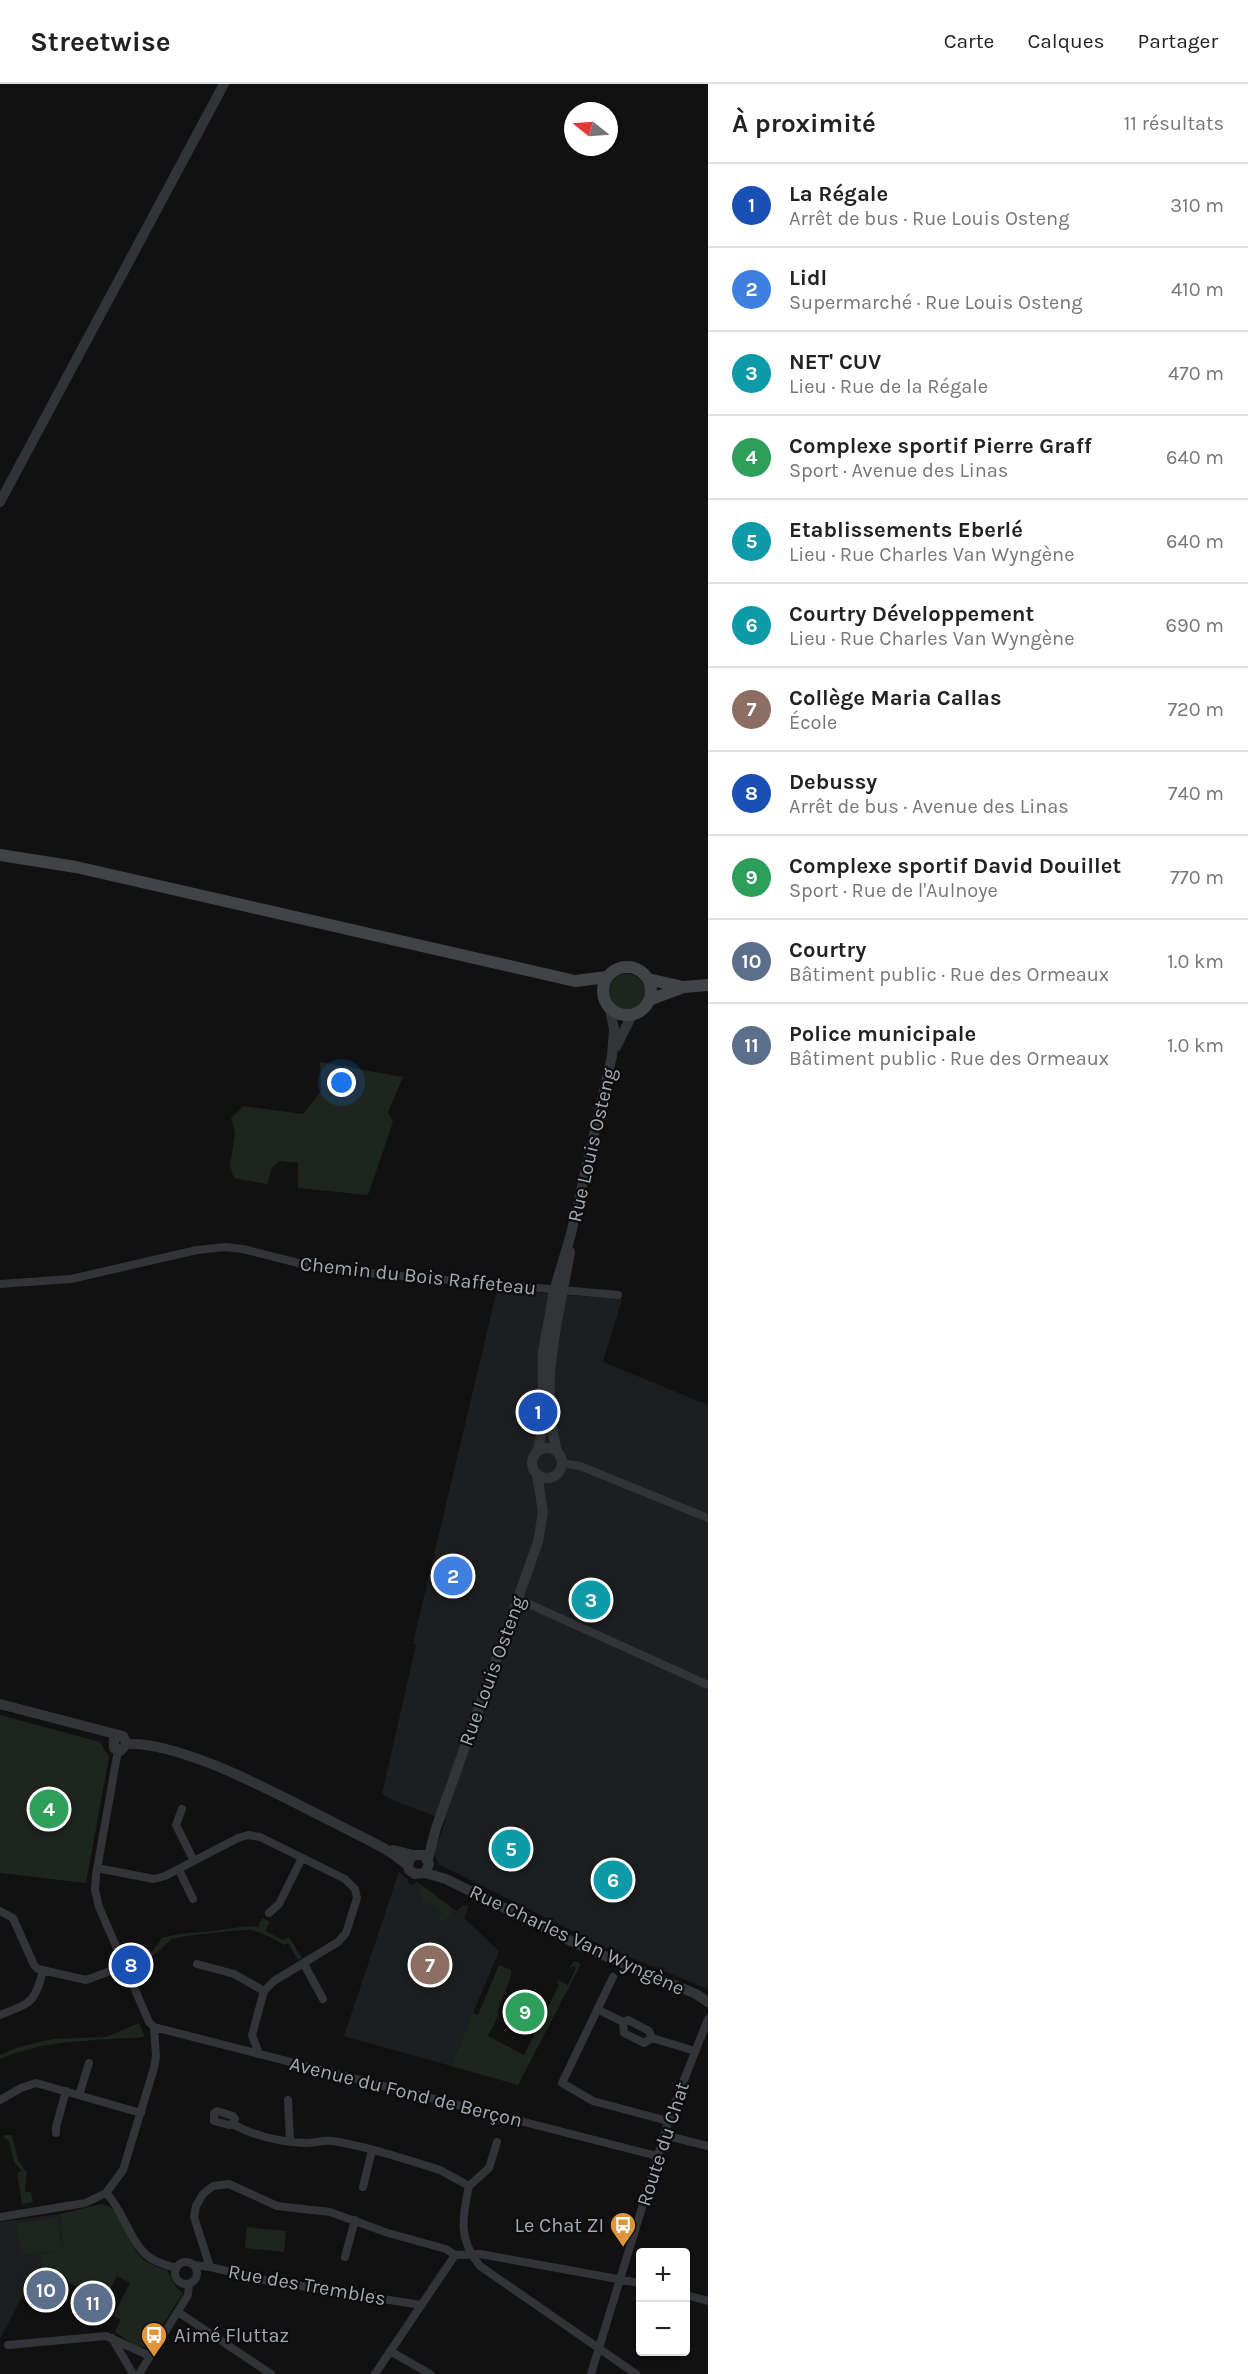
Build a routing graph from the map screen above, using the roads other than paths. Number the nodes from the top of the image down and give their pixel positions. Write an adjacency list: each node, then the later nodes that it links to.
1 (224, 84): 2 (street)
2 (0, 502)
3 (0, 855): 6 (main road)
4 (607, 977): 5 (main road); 6 (main road); 9 (main road)
5 (648, 979): 8 (main road); 10 (main road)
6 (575, 981): 9 (main road)
7 (708, 985): 8 (main road)
8 (684, 987): 10 (main road)
9 (603, 997): 11 (main road)
10 (649, 1000): 12 (main road)
11 (610, 1010): 12 (main road); 13 (street, Rue Louis Osteng)
12 (632, 1015): 13 (street, Rue Louis Osteng)
13 (612, 1056): 15 (street, Rue Louis Osteng)
14 (0, 1284): 15 (street, Chemin du Bois Raffeteau)
15 (558, 1290): 16 (street, Chemin du Bois Raffeteau); 17 (street, Rue Louis Osteng); 18 (street, Rue Louis Osteng)
16 (618, 1295)
17 (538, 1450): 18 (street); 20 (street)
18 (557, 1451): 19 (street)
19 (562, 1463): 21 (street); 23 (street)
20 (537, 1474): 21 (street); 22 (street, Rue Louis Osteng)
21 (555, 1476): 22 (street, Rue Louis Osteng)
22 (543, 1512): 24 (street, Rue Louis Osteng)
23 (708, 1518)
24 (518, 1599): 25 (street); 29 (street, Rue Louis Osteng)
25 (708, 1685)
26 (0, 1704): 27 (street)
27 (120, 1744): 30 (street); 36 (street)
28 (182, 1809): 33 (street)
29 (436, 1828): 31 (street, Rue Louis Osteng); 35 (street, Rue Louis Osteng)
30 (382, 1847): 31 (street); 34 (street)
31 (415, 1855): 34 (street); 35 (street)
32 (302, 1858): 33 (street); 40 (street); 42 (street)
33 (194, 1861): 37 (street)
34 (408, 1866): 35 (street)
35 (428, 1866): 48 (street, Rue Charles Van Wyngène)
36 (97, 1868): 37 (street); 43 (street)
37 (178, 1870): 38 (street)
38 (193, 1899)
39 (0, 1911): 44 (street)
40 (269, 1913)
41 (197, 1964): 46 (street)
42 (304, 1964): 46 (street); 47 (street)
43 (124, 1966): 44 (street); 53 (street)
44 (43, 1971): 50 (street)
45 (613, 1977): 49 (street)
46 (264, 1991): 54 (street)
47 (322, 1999)
48 (708, 2002)
49 (597, 2009): 52 (street); 65 (street)
50 (0, 2015)
51 (708, 2019): 57 (street, Route du Chat)
52 (623, 2022): 55 (street); 55 (street)
53 (154, 2027): 56 (street, Avenue du Fond de Berçon); 64 (street)
54 (252, 2035): 56 (street); 58 (street)
55 (652, 2038): 57 (street)
56 (237, 2049): 58 (street, Avenue du Fond de Berçon)
57 (695, 2051): 65 (street, Route du Chat)
58 (259, 2054): 73 (street, Avenue du Fond de Berçon)
59 (89, 2063): 61 (street)
60 (66, 2091): 61 (street); 62 (street); 67 (street)
61 (80, 2095): 64 (street)
62 (0, 2100)
63 (288, 2100): 69 (street)
64 (141, 2113): 76 (street)
65 (668, 2121): 68 (street, Route du Chat)
66 (233, 2124): 69 (street)
67 (56, 2133)
68 (664, 2135): 71 (street); 73 (street, Route du Chat)
69 (290, 2141): 72 (street)
70 (497, 2142): 74 (street)
71 (708, 2146)
72 (372, 2150): 74 (street); 75 (street)
73 (657, 2156): 85 (street, Route du Chat)
74 (469, 2186): 79 (street)
75 (363, 2187)
76 (106, 2193): 77 (street); 84 (street)
77 (0, 2217)
78 (355, 2220): 80 (street); 81 (street); 83 (street)
79 (470, 2253): 80 (street); 85 (street); 94 (street)
80 (455, 2255): 90 (street)
81 (345, 2257)
82 (194, 2265): 83 (street, Rue des Trembles); 84 (street); 87 (street)
83 (210, 2267): 90 (street, Rue des Trembles)
84 (176, 2268): 87 (street)
85 (620, 2278): 86 (street); 94 (street, Route du Chat)
86 (636, 2282)
87 (189, 2284): 91 (street)
88 (690, 2296): 89 (street)
89 (708, 2301)
90 (421, 2305): 95 (street)
91 (178, 2312): 96 (street); 99 (street)
92 (111, 2337): 93 (street); 96 (street); 97 (street)
93 (7, 2345)
94 (599, 2349): 102 (street, Route du Chat); 103 (street)
95 (390, 2351): 100 (street); 101 (street)
96 (150, 2356): 98 (street)
97 (133, 2374)
98 (139, 2374)
99 (271, 2374)
100 (375, 2374)
101 (430, 2374)
102 (591, 2374)
103 (636, 2374)

